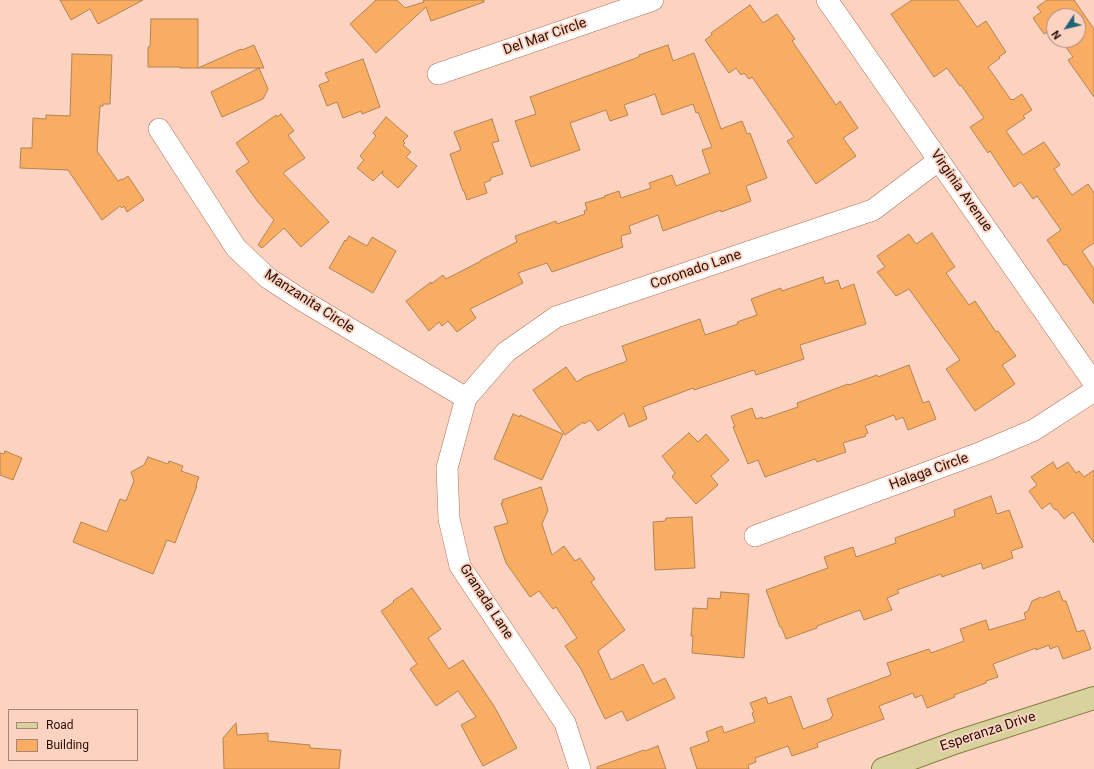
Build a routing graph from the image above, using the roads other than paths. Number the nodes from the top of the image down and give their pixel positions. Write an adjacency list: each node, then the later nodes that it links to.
1 (653, 0): 3 (street, Del Mar Circle)
2 (827, 0): 5 (street, Virginia Avenue)
3 (438, 74)
4 (159, 129): 8 (street, Manzanita Circle)
5 (939, 160): 6 (street, Virginia Avenue); 8 (street, Coronado Lane)
6 (1094, 383)
7 (1094, 391): 9 (street, Halaga Circle)
8 (466, 398): 11 (street, Granada Lane)
9 (755, 536)
10 (1094, 698): 12 (main road, Esperanza Drive)
11 (580, 769)
12 (883, 769)

